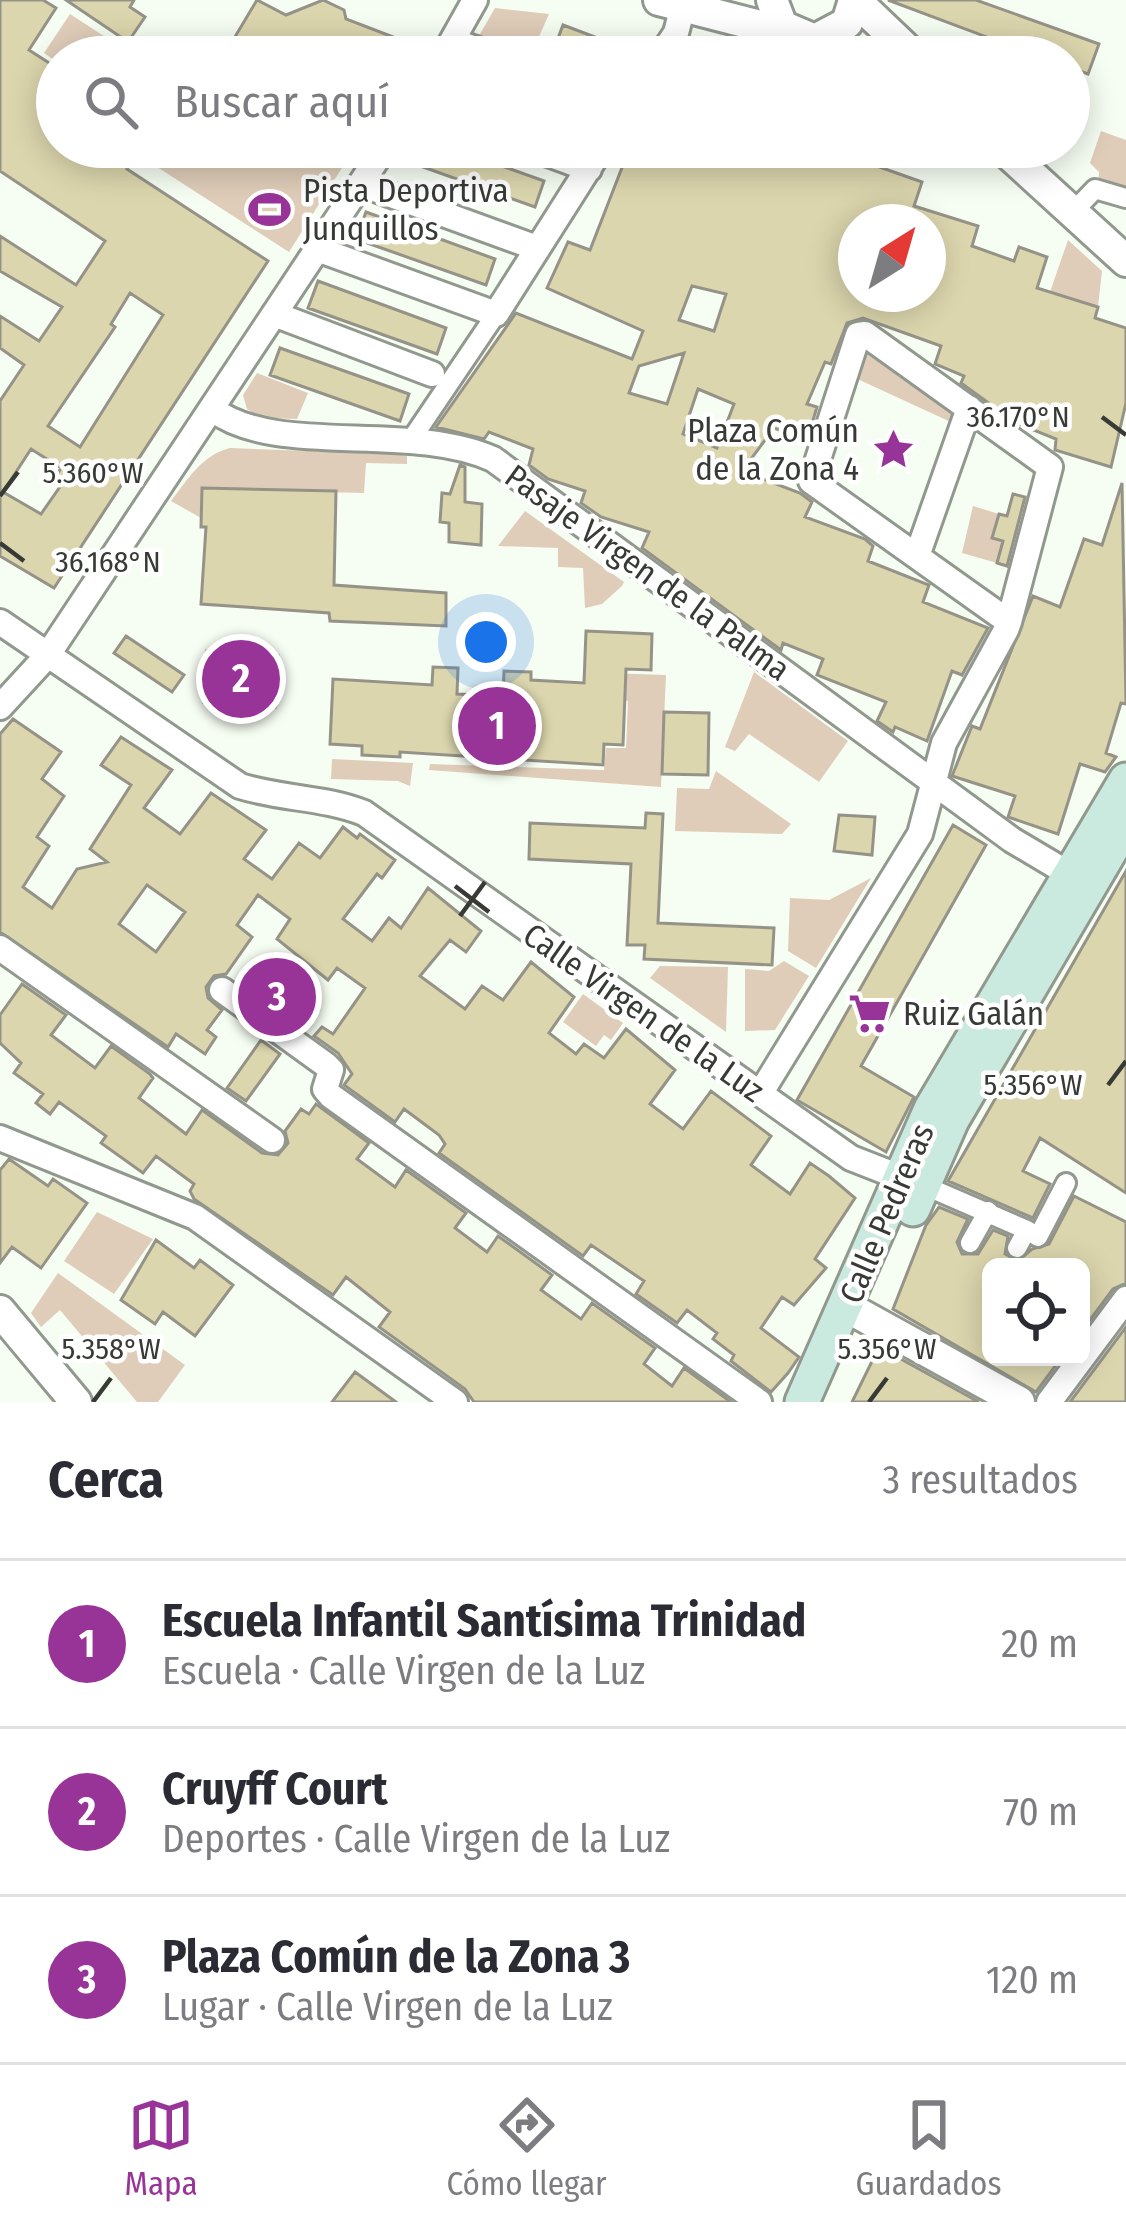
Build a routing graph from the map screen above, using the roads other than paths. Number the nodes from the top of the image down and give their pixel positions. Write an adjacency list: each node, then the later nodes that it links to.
1 (475, 0): 5 (street)
2 (772, 0): 8 (street)
3 (854, 0): 9 (street); 10 (street)
4 (677, 1): 6 (street); 7 (street)
5 (455, 36)
6 (674, 36)
7 (800, 36)
8 (802, 36)
9 (810, 36)
10 (893, 36)
11 (371, 168): 14 (street)
12 (1024, 168): 16 (street)
13 (589, 169): 17 (street)
14 (361, 184): 17 (street); 18 (street)
15 (1126, 199): 16 (street)
16 (1073, 212): 19 (street)
17 (537, 248): 21 (street)
18 (317, 249): 20 (street); 21 (street)
19 (1126, 261)
20 (274, 314): 22 (street); 24 (street)
21 (496, 314): 22 (street)
22 (441, 377): 25 (street)
23 (969, 407): 26 (street); 26 (street); 28 (street)
24 (212, 409): 25 (street, Pasaje Virgen de la Palma); 29 (street)
25 (413, 437): 32 (street, Pasaje Virgen de la Palma)
26 (916, 556): 28 (street)
27 (0, 622): 29 (street, Calle Virgen de la Luz)
28 (1009, 622): 32 (street)
29 (47, 656): 30 (street); 39 (street, Calle Virgen de la Luz)
30 (0, 707)
31 (1126, 780): 34 (main road, Calle Pedreras)
32 (932, 781): 35 (street, Pasaje Virgen de la Palma); 39 (street)
33 (1126, 824): 36 (main road, Calle Pedreras)
34 (1089, 840): 35 (street); 36 (main road, Calle Pedreras)
35 (1037, 856): 36 (street, Pasaje Virgen de la Palma)
36 (1078, 880): 42 (main road, Calle Pedreras)
37 (0, 948): 41 (street)
38 (222, 991): 51 (street)
39 (760, 1094): 42 (street, Calle Virgen de la Luz)
40 (0, 1138): 50 (street)
41 (272, 1140)
42 (912, 1182): 44 (street); 48 (main road, Calle Pedreras)
43 (1066, 1183): 44 (street)
44 (988, 1211): 45 (street)
45 (970, 1243)
46 (1126, 1299): 55 (street)
47 (0, 1311): 49 (street)
48 (856, 1312): 52 (main road, Calle Pedreras); 53 (main road, Calle Pedreras); 54 (street)
49 (76, 1402)
50 (455, 1402)
51 (759, 1402)
52 (802, 1402)
53 (825, 1402)
54 (1019, 1402)
55 (1049, 1402)

